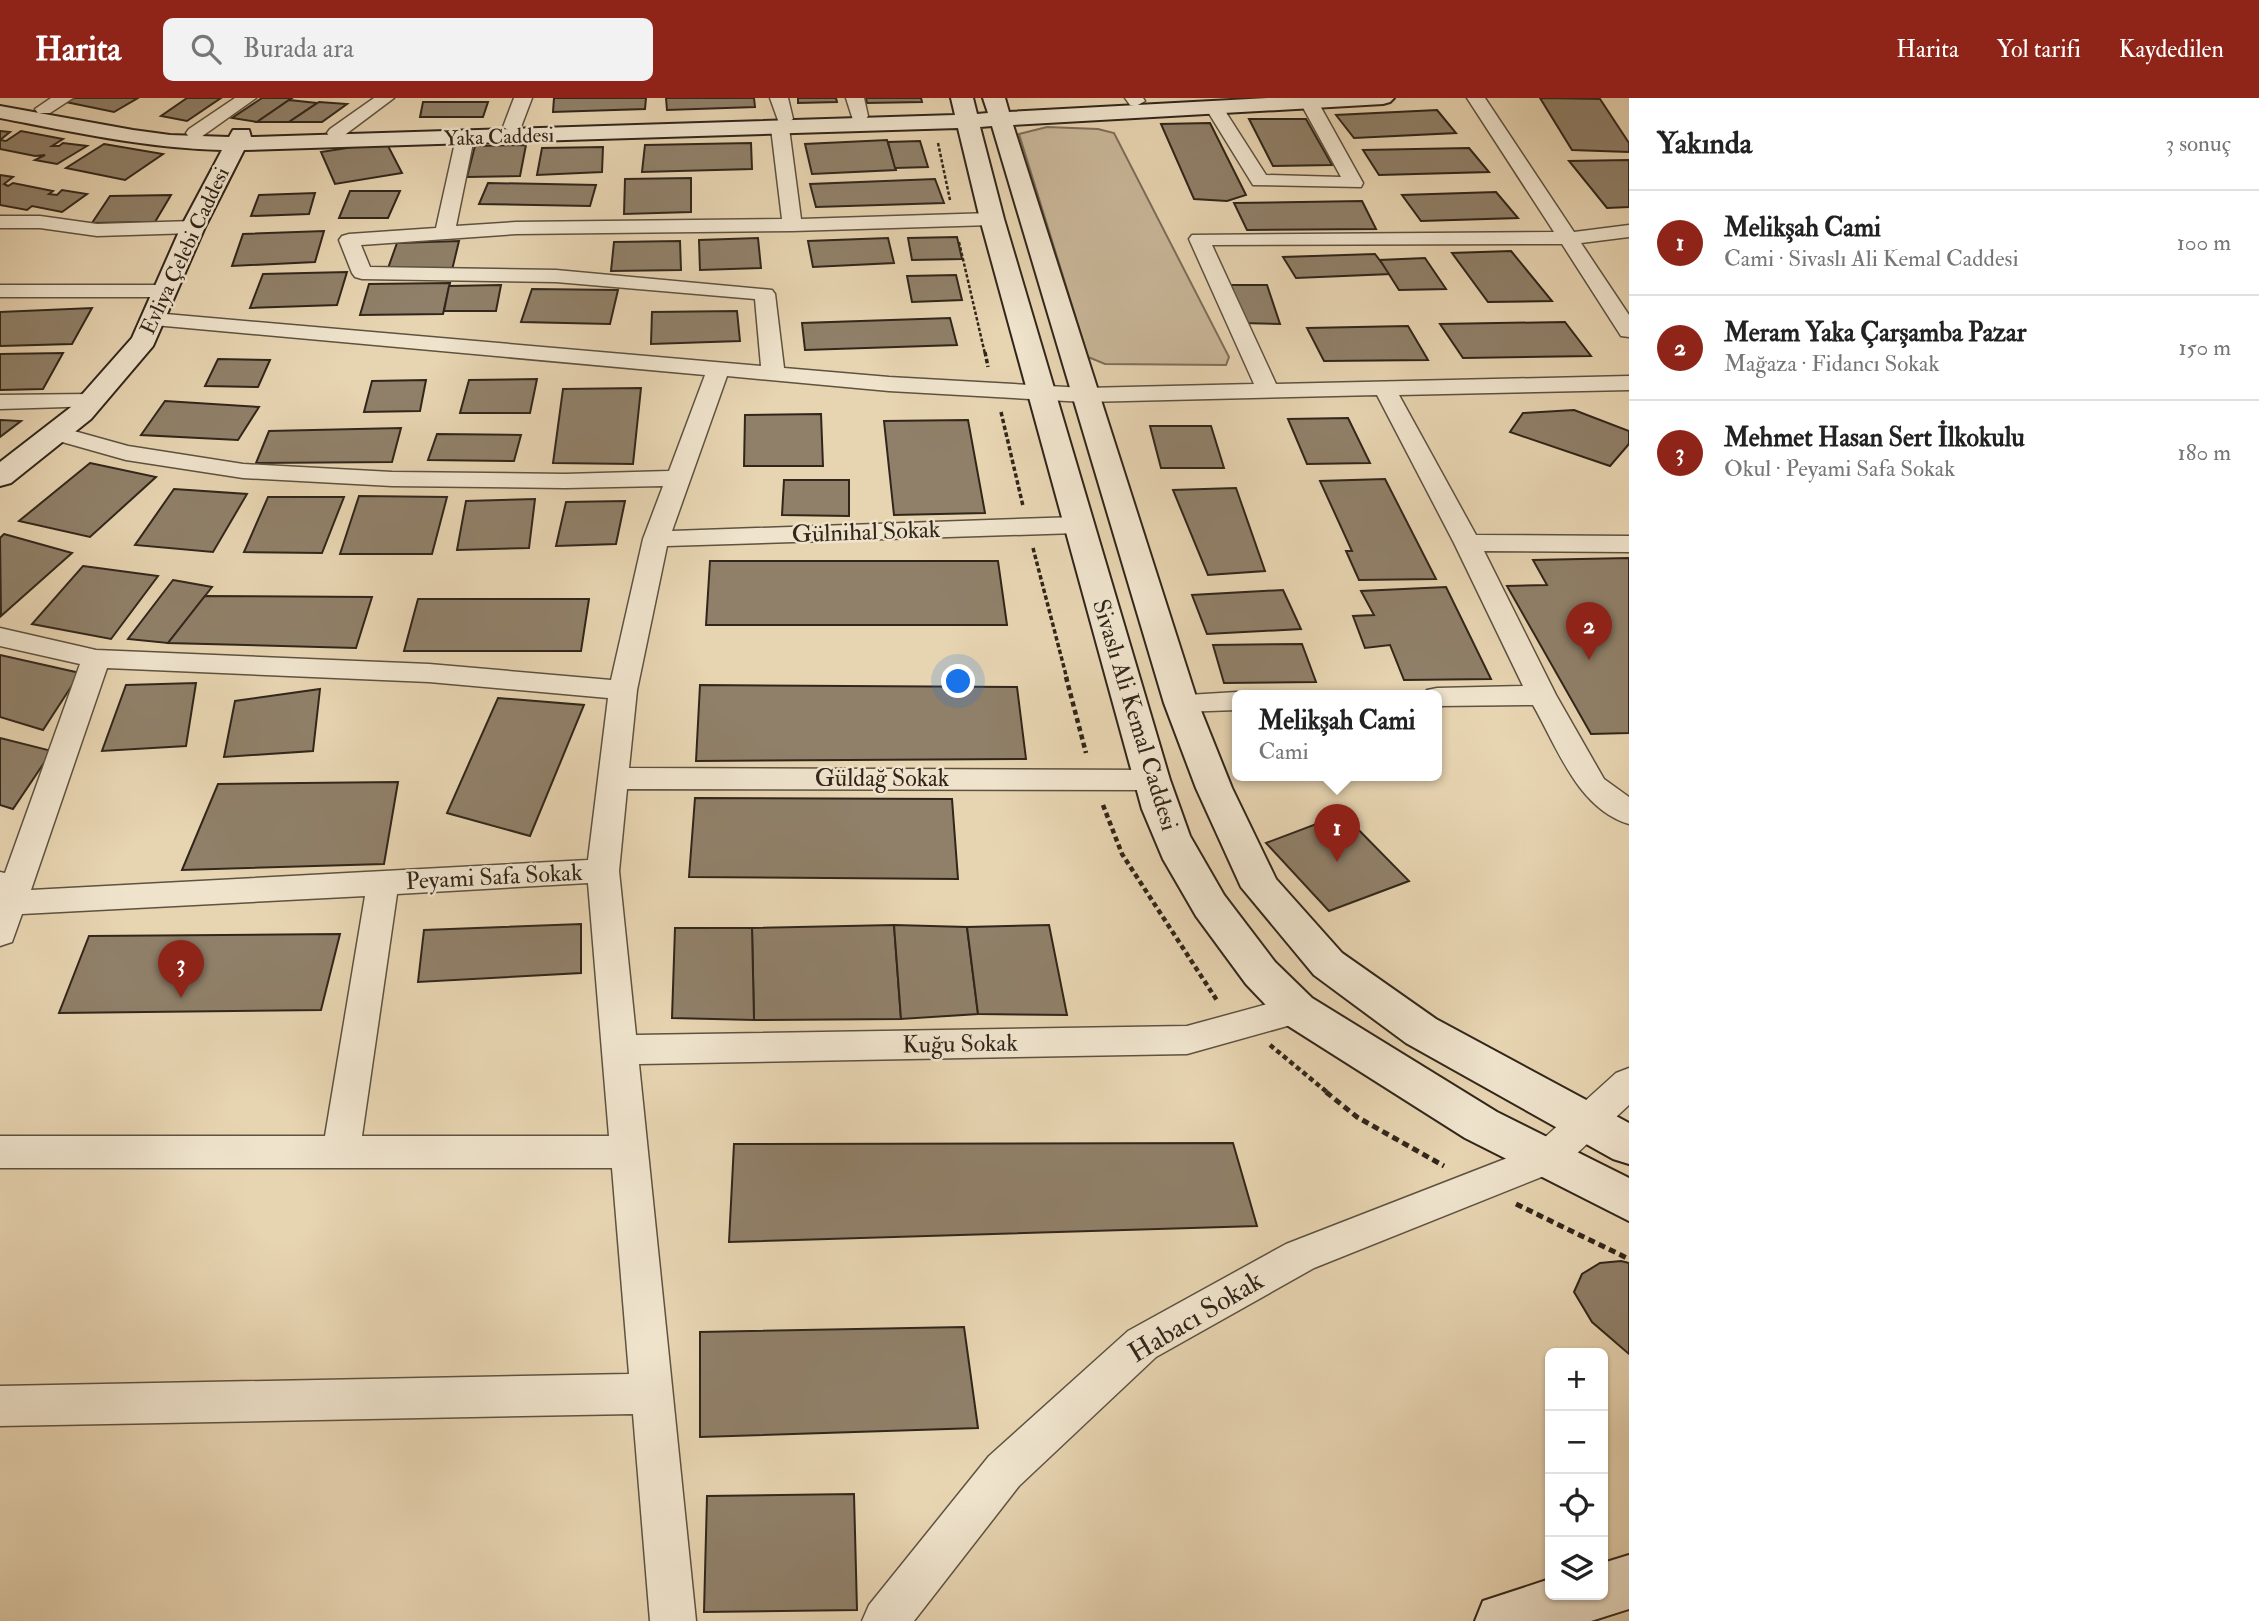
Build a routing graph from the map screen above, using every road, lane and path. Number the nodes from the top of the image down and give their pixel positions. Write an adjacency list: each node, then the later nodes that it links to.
1 (64, 98): 12 (street)
2 (247, 98): 18 (street)
3 (385, 98): 17 (street)
4 (523, 98): 16 (street)
5 (1383, 98): 10 (street)
6 (1476, 98): 30 (street)
7 (1135, 100): 9 (street); 13 (street)
8 (0, 101): 12 (street, Yaka Caddesi)
9 (1209, 102): 10 (street); 10 (street); 13 (street)
10 (1309, 102)
11 (857, 107): 13 (street, Yaka Caddesi); 15 (street, Yaka Caddesi)
12 (44, 109): 18 (street, Yaka Caddesi)
13 (982, 110): 15 (street, Yaka Caddesi); 24 (street, Sivaslı Ali Kemal Caddesi); 41 (street, Sivaslı Ali Kemal Caddesi)
14 (0, 112): 21 (street, Yaka Caddesi)
15 (781, 115): 16 (street, Yaka Caddesi); 19 (street, Yaka Caddesi); 26 (street)
16 (512, 127): 17 (street, Yaka Caddesi)
17 (336, 132): 20 (street, Yaka Caddesi)
18 (195, 133): 20 (street, Yaka Caddesi)
19 (464, 138): 22 (street, Yaka Caddesi); 29 (street)
20 (239, 139): 21 (street, Yaka Caddesi); 22 (street, Yaka Caddesi); 23 (street, Evliya Çelebi Caddesi)
21 (170, 142): 23 (street)
22 (311, 142): 23 (street)
23 (218, 176): 27 (street, Evliya Çelebi Caddesi)
24 (992, 219): 26 (street); 40 (street, Sivaslı Ali Kemal Caddesi)
25 (0, 222): 27 (street)
26 (792, 225): 29 (street)
27 (192, 227): 32 (street, Evliya Çelebi Caddesi)
28 (1629, 231): 30 (street)
29 (445, 233): 36 (street)
30 (1569, 238): 34 (street); 39 (street)
31 (0, 291): 32 (street)
32 (165, 291): 33 (street, Evliya Çelebi Caddesi)
33 (154, 318): 35 (street); 42 (street, Evliya Çelebi Caddesi)
34 (1627, 324)
35 (718, 369): 36 (street); 46 (street, Peyami Safa Sokak)
36 (773, 373): 40 (street)
37 (1629, 383): 38 (street)
38 (1384, 388): 39 (street); 49 (street)
39 (1269, 391): 41 (street)
40 (1042, 394): 41 (street); 47 (street, Sivaslı Ali Kemal Caddesi)
41 (1085, 395): 57 (street, Sivaslı Ali Kemal Caddesi)
42 (91, 401): 43 (street); 44 (street, Evliya Çelebi Caddesi)
43 (0, 402)
44 (56, 433): 45 (street, Evliya Çelebi Caddesi); 46 (street)
45 (0, 477)
46 (676, 478): 48 (street, Peyami Safa Sokak)
47 (1077, 525): 48 (street, Gülnihal Sokak); 59 (street, Sivaslı Ali Kemal Caddesi)
48 (656, 539): 53 (street, Peyami Safa Sokak)
49 (1467, 544): 50 (street); 54 (street)
50 (1629, 544)
51 (0, 637): 52 (street)
52 (96, 659): 53 (street); 65 (street)
53 (623, 690): 58 (street, Peyami Safa Sokak)
54 (1542, 695): 55 (street); 61 (street)
55 (1442, 697)
56 (1232, 701): 57 (street)
57 (1181, 703): 69 (street, Sivaslı Ali Kemal Caddesi)
58 (613, 779): 59 (street, Güldağ Sokak); 63 (street, Peyami Safa Sokak)
59 (1152, 780): 66 (street, Sivaslı Ali Kemal Caddesi)
60 (1629, 783): 61 (street)
61 (1593, 786): 62 (street)
62 (1629, 813)
63 (603, 871): 64 (street, Peyami Safa Sokak); 67 (street)
64 (383, 883): 65 (street, Peyami Safa Sokak); 72 (street)
65 (4, 906)
66 (1297, 1010): 67 (street, Kuğu Sokak); 74 (street, Sivaslı Ali Kemal Caddesi)
67 (620, 1050): 73 (street)
68 (1629, 1083): 69 (street, Habacı Sokak)
69 (1585, 1123): 70 (street, Sivaslı Ali Kemal Caddesi); 74 (street, Habacı Sokak)
70 (1629, 1145)
71 (0, 1152): 72 (street)
72 (341, 1152): 73 (street)
73 (629, 1152): 76 (street)
74 (1546, 1159): 75 (street, Sivaslı Ali Kemal Caddesi); 82 (street, Habacı Sokak)
75 (1629, 1201)
76 (653, 1394): 77 (street); 81 (street)
77 (0, 1406)
78 (1629, 1582): 79 (street)
79 (1608, 1588)
80 (1571, 1600): 83 (street)
81 (673, 1621)
82 (886, 1621)
83 (1503, 1621)

